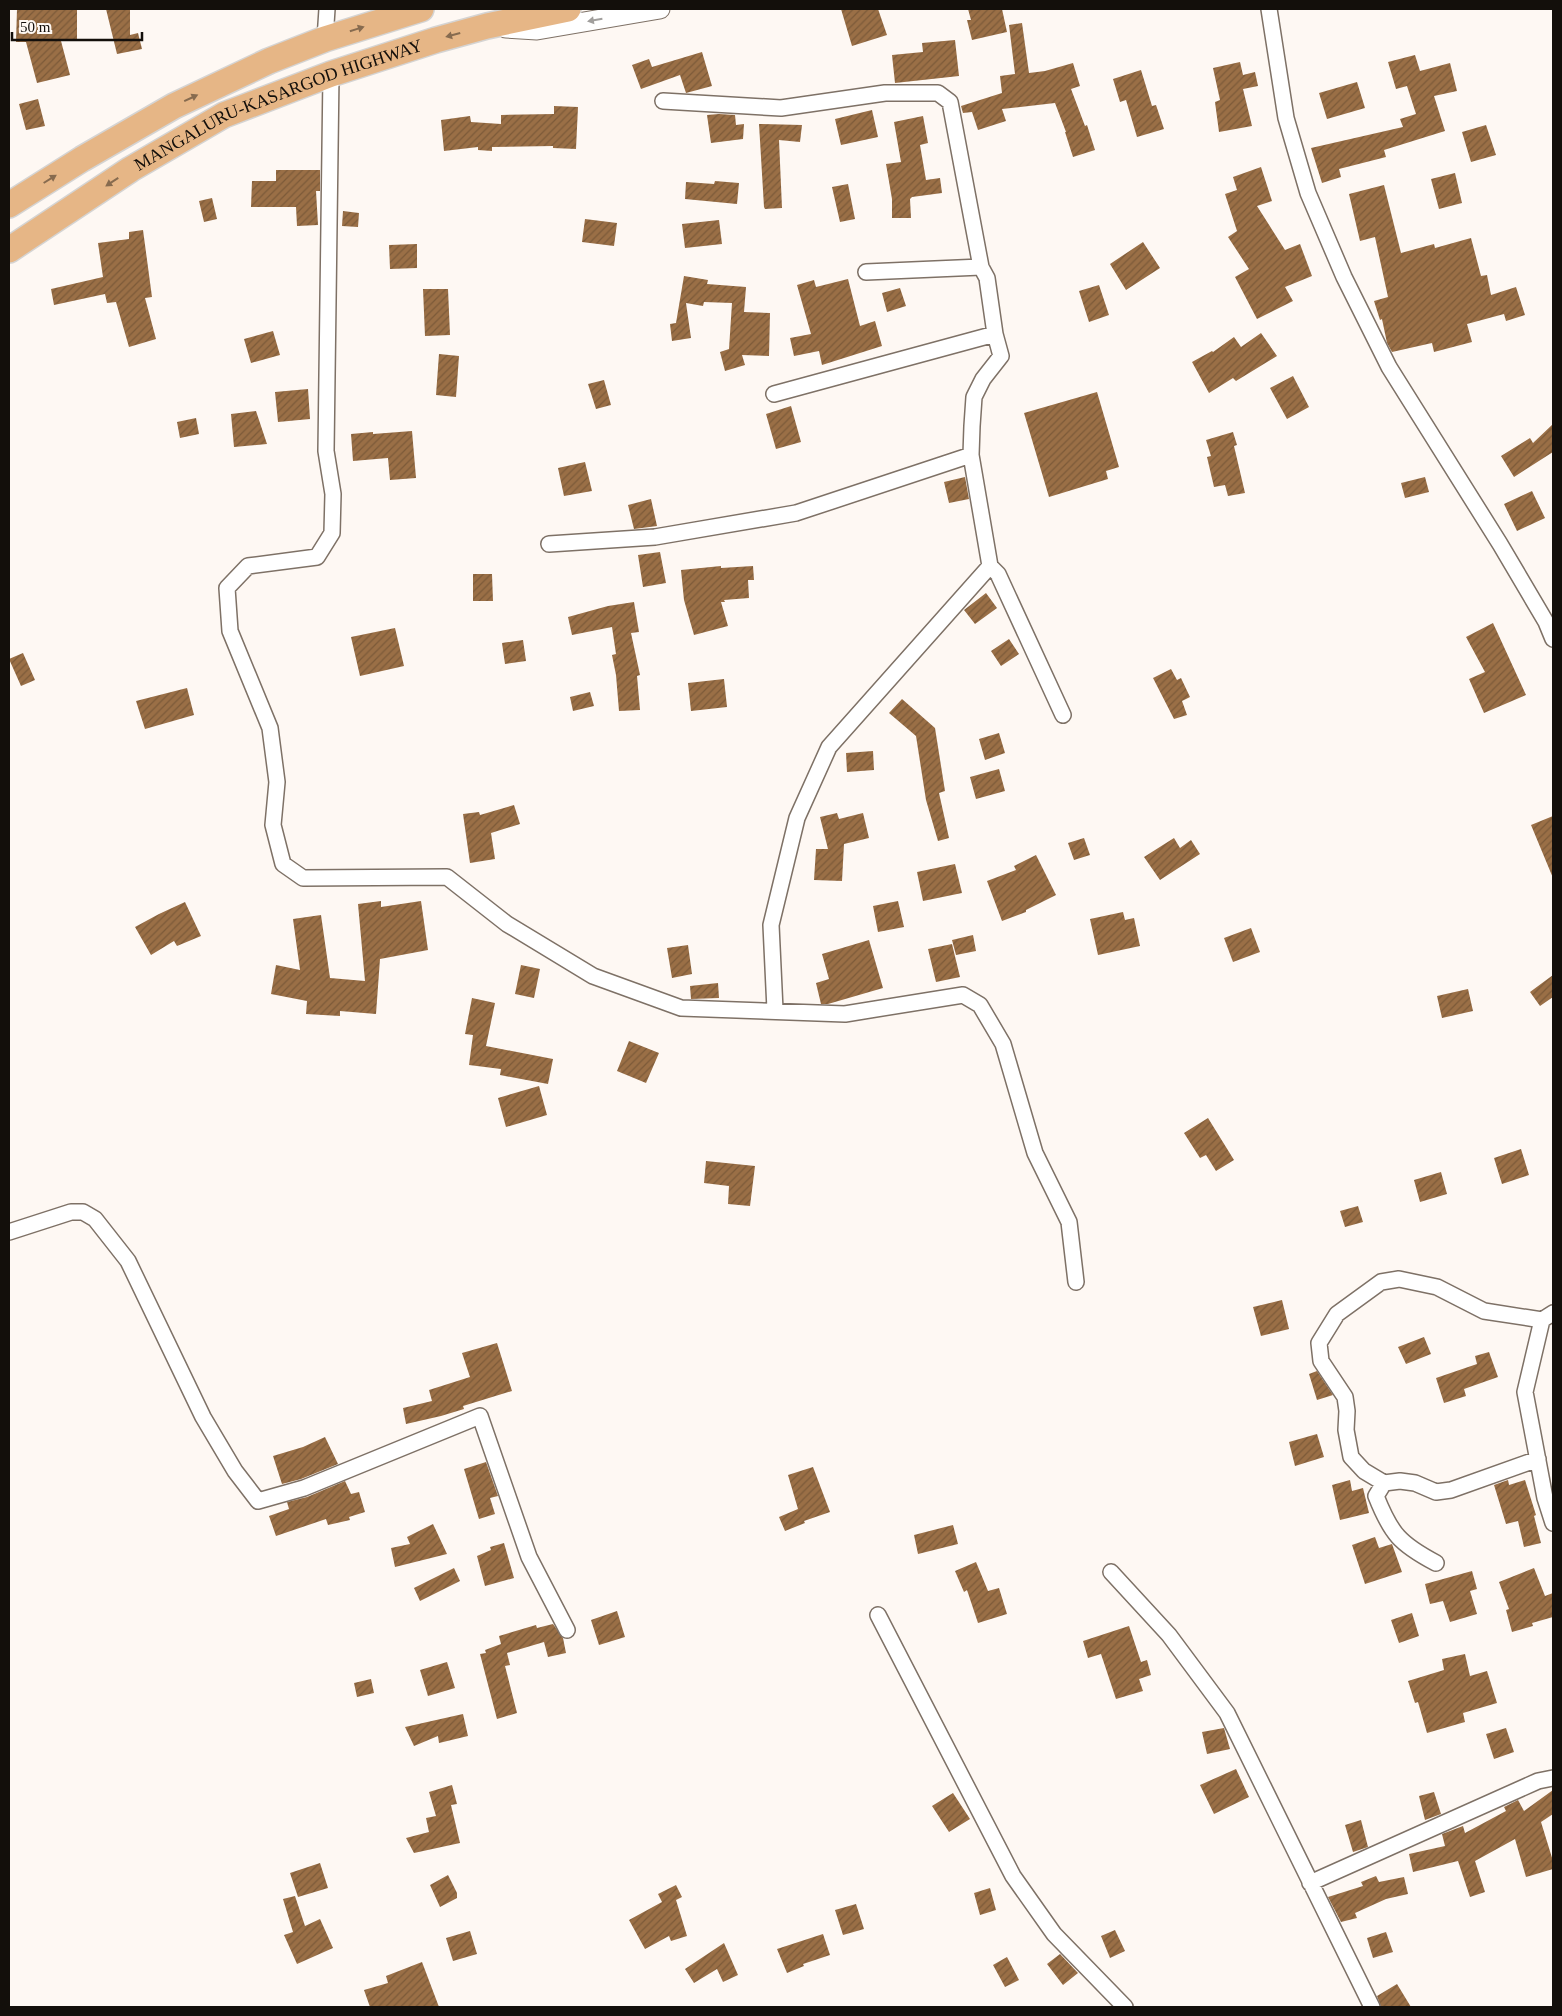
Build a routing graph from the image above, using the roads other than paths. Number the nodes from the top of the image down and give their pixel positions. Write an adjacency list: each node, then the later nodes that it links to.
1 (327, 9): 7 (street)
2 (421, 9): 7 (highway, MANGALURU-KASARGOD HIGHWAY, one-way to 2)
3 (568, 9): 6 (highway, MANGALURU-KASARGOD HIGHWAY)
4 (660, 9): 6 (street, one-way to 6)
5 (1269, 9): 19 (street)
6 (487, 26): 8 (highway, MANGALURU-KASARGOD HIGHWAY, one-way to 8)
7 (325, 39): 10 (highway, MANGALURU-KASARGOD HIGHWAY, one-way to 7)
8 (331, 74): 11 (highway, MANGALURU-KASARGOD HIGHWAY, one-way to 11); 21 (street)
9 (663, 101): 12 (street)
10 (9, 205)
11 (9, 250)
12 (981, 267): 13 (street); 14 (street)
13 (866, 272)
14 (995, 334): 15 (street); 16 (street)
15 (774, 394)
16 (971, 454): 17 (street); 18 (street)
17 (549, 544)
18 (990, 566): 20 (street); 21 (street)
19 (1553, 639)
20 (1063, 716)
21 (775, 1010): 23 (street)
22 (9, 1232): 31 (street)
23 (1076, 1282)
24 (1548, 1316): 25 (street); 26 (street)
25 (1538, 1459): 26 (street); 27 (street)
26 (1384, 1483): 28 (street)
27 (1553, 1523)
28 (1436, 1563)
29 (1111, 1572): 33 (street)
30 (878, 1616): 34 (street)
31 (567, 1630)
32 (1553, 1778): 33 (street)
33 (1310, 1883): 35 (street)
34 (1125, 2007)
35 (1372, 2007)

